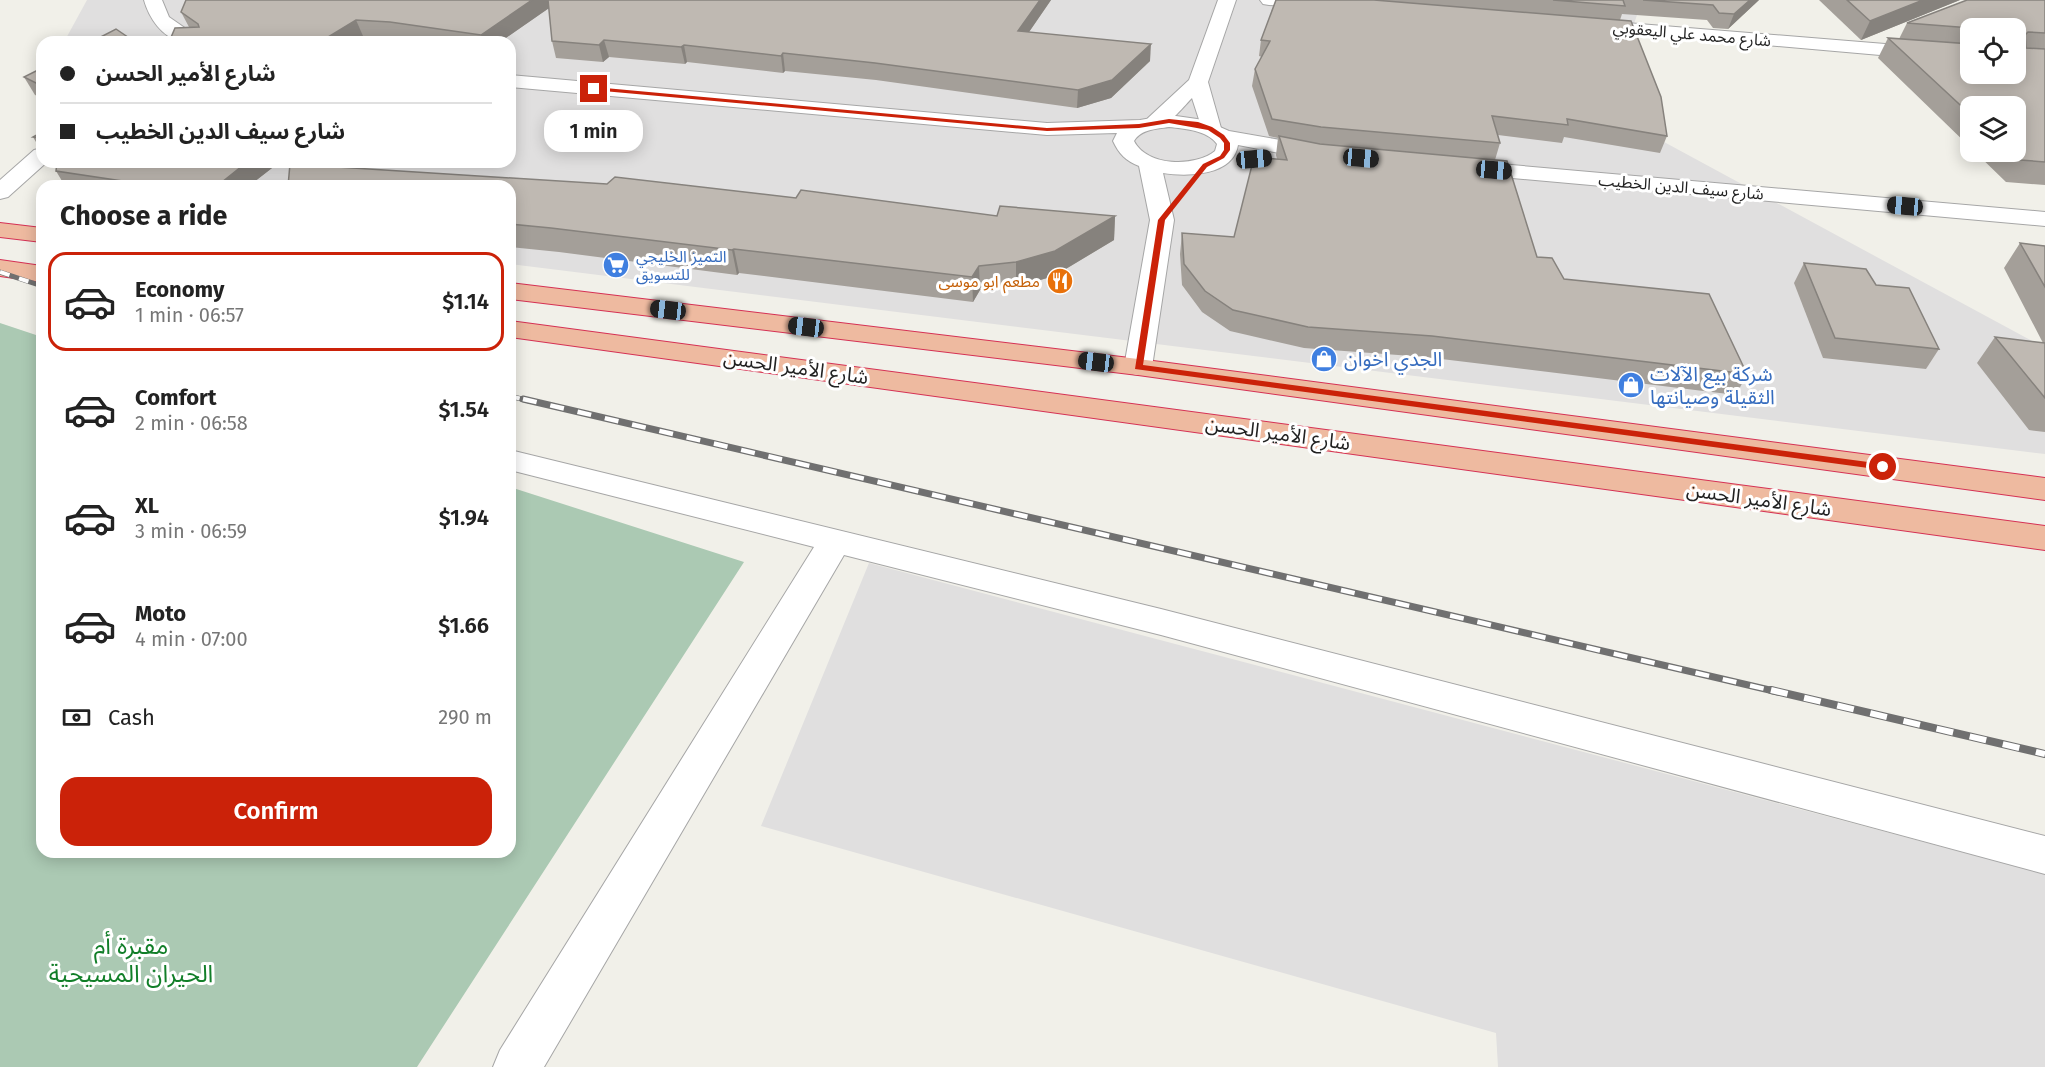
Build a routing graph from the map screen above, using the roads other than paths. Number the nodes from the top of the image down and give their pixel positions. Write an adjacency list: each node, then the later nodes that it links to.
1 (153, 0): 7 (street)
2 (1227, 0): 11 (street)
3 (1269, 0): 4 (street)
4 (1334, 5)
5 (1567, 24): 8 (street, شارع محمد علي اليعقوبي)
6 (1894, 35): 8 (street)
7 (185, 36)
8 (1862, 48): 9 (street, شارع محمد علي اليعقوبي)
9 (1960, 56)
10 (516, 82): 13 (street)
11 (1198, 82): 12 (street); 14 (street)
12 (1147, 124): 13 (street); 14 (street); 15 (street)
13 (1047, 129): 15 (street)
14 (1216, 132): 18 (street); 18 (street)
15 (1126, 151): 17 (street)
16 (36, 160): 20 (street)
17 (1150, 164): 18 (street); 21 (street)
18 (1209, 164): 21 (street)
19 (1438, 166): 22 (street, شارع سيف الدين الخطيب)
20 (0, 192)
21 (1174, 205): 29 (street)
22 (2045, 219)
23 (0, 230): 24 (highway)
24 (36, 234)
25 (0, 268): 26 (highway)
26 (36, 273)
27 (516, 292): 29 (highway, شارع الأمير الحسن)
28 (516, 330): 32 (highway, شارع الأمير الحسن)
29 (1138, 367): 31 (highway, شارع الأمير الحسن)
30 (516, 461): 33 (street)
31 (2045, 489)
32 (2045, 538)
33 (835, 541): 34 (street); 35 (street)
34 (2045, 855)
35 (517, 1067)

